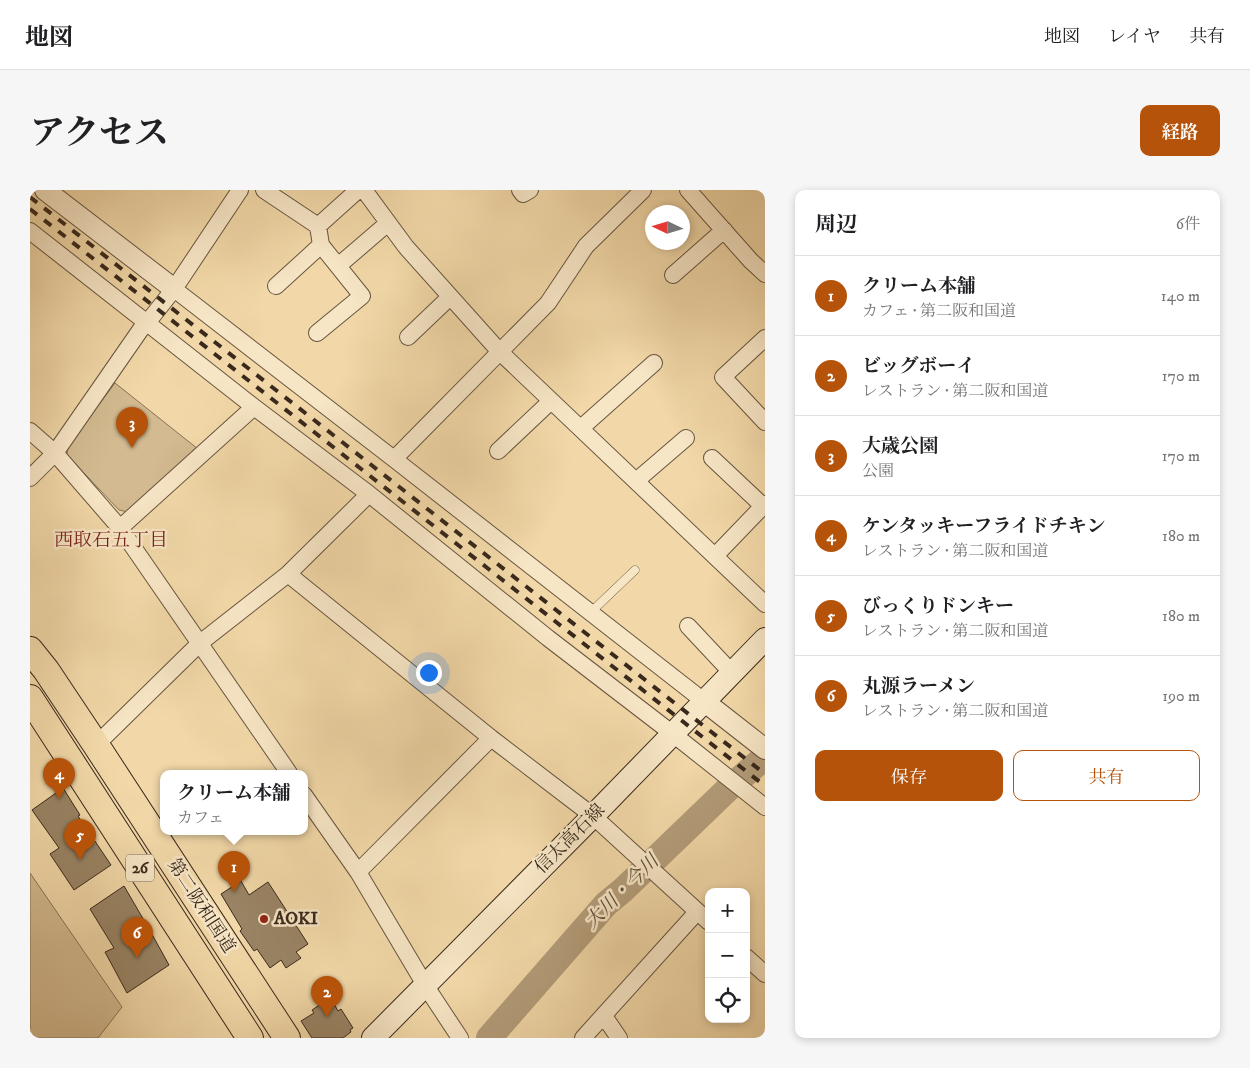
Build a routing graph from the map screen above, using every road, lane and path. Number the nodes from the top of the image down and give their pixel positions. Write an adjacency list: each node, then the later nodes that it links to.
1 (240, 190): 19 (street)
2 (264, 190): 11 (street)
3 (358, 190): 11 (street)
4 (364, 190): 10 (street)
5 (520, 190): 6 (street)
6 (530, 190)
7 (643, 190): 25 (street)
8 (688, 190): 12 (street)
9 (51, 192): 19 (street)
10 (388, 223): 15 (street); 20 (street)
11 (318, 226): 14 (street)
12 (724, 230): 16 (street); 17 (street)
13 (30, 231): 21 (street)
14 (321, 245): 15 (street); 18 (street)
15 (338, 266): 22 (street)
16 (765, 274)
17 (673, 276)
18 (276, 286)
19 (174, 289): 21 (street); 36 (street)
20 (450, 296): 23 (street); 25 (street)
21 (147, 323): 28 (street); 34 (street)
22 (317, 333)
23 (408, 337)
24 (765, 338): 29 (street)
25 (500, 352): 27 (street); 36 (street)
26 (654, 363): 30 (street)
27 (551, 401): 30 (street); 33 (street)
28 (254, 407): 39 (street); 41 (street)
29 (764, 419)
30 (581, 428): 38 (street)
31 (30, 431): 34 (street)
32 (686, 438): 38 (street)
33 (498, 451)
34 (55, 452): 37 (street); 41 (street)
35 (712, 458): 40 (street)
36 (394, 459): 46 (street)
37 (30, 478)
38 (636, 481): 42 (street)
39 (369, 494): 44 (street); 54 (street)
40 (764, 505): 42 (street)
41 (120, 528): 49 (street)
42 (715, 556): 45 (street)
43 (635, 570): 46 (lane)
44 (288, 574): 49 (street); 55 (street)
45 (765, 604)
46 (590, 613): 53 (street)
47 (688, 626): 51 (street)
48 (765, 639): 51 (main road, 信太高石線)
49 (200, 643): 56 (street); 58 (street)
50 (30, 650): 56 (highway, 第二阪和国道 / 26)
51 (732, 673): 53 (main road, 信太高石線)
52 (30, 698): 68 (highway, 第二阪和国道 / 26)
53 (705, 702): 54 (main road, 信太高石線); 57 (street)
54 (673, 734): 60 (street); 61 (main road, 信太高石線)
55 (491, 738): 61 (street); 62 (street)
56 (96, 744): 69 (highway, 第二阪和国道 / 26)
57 (764, 747)
58 (287, 770)
59 (308, 800): 62 (street)
60 (765, 808)
61 (593, 816): 63 (street); 66 (main road, 信太高石線)
62 (358, 872): 66 (street)
63 (703, 917): 67 (street)
64 (750, 961): 65 (street)
65 (765, 974)
66 (425, 985): 70 (main road, 信太高石線); 71 (street)
67 (604, 1016): 72 (street); 73 (street)
68 (250, 1038)
69 (287, 1038)
70 (373, 1038)
71 (460, 1038)
72 (583, 1038)
73 (619, 1038)

